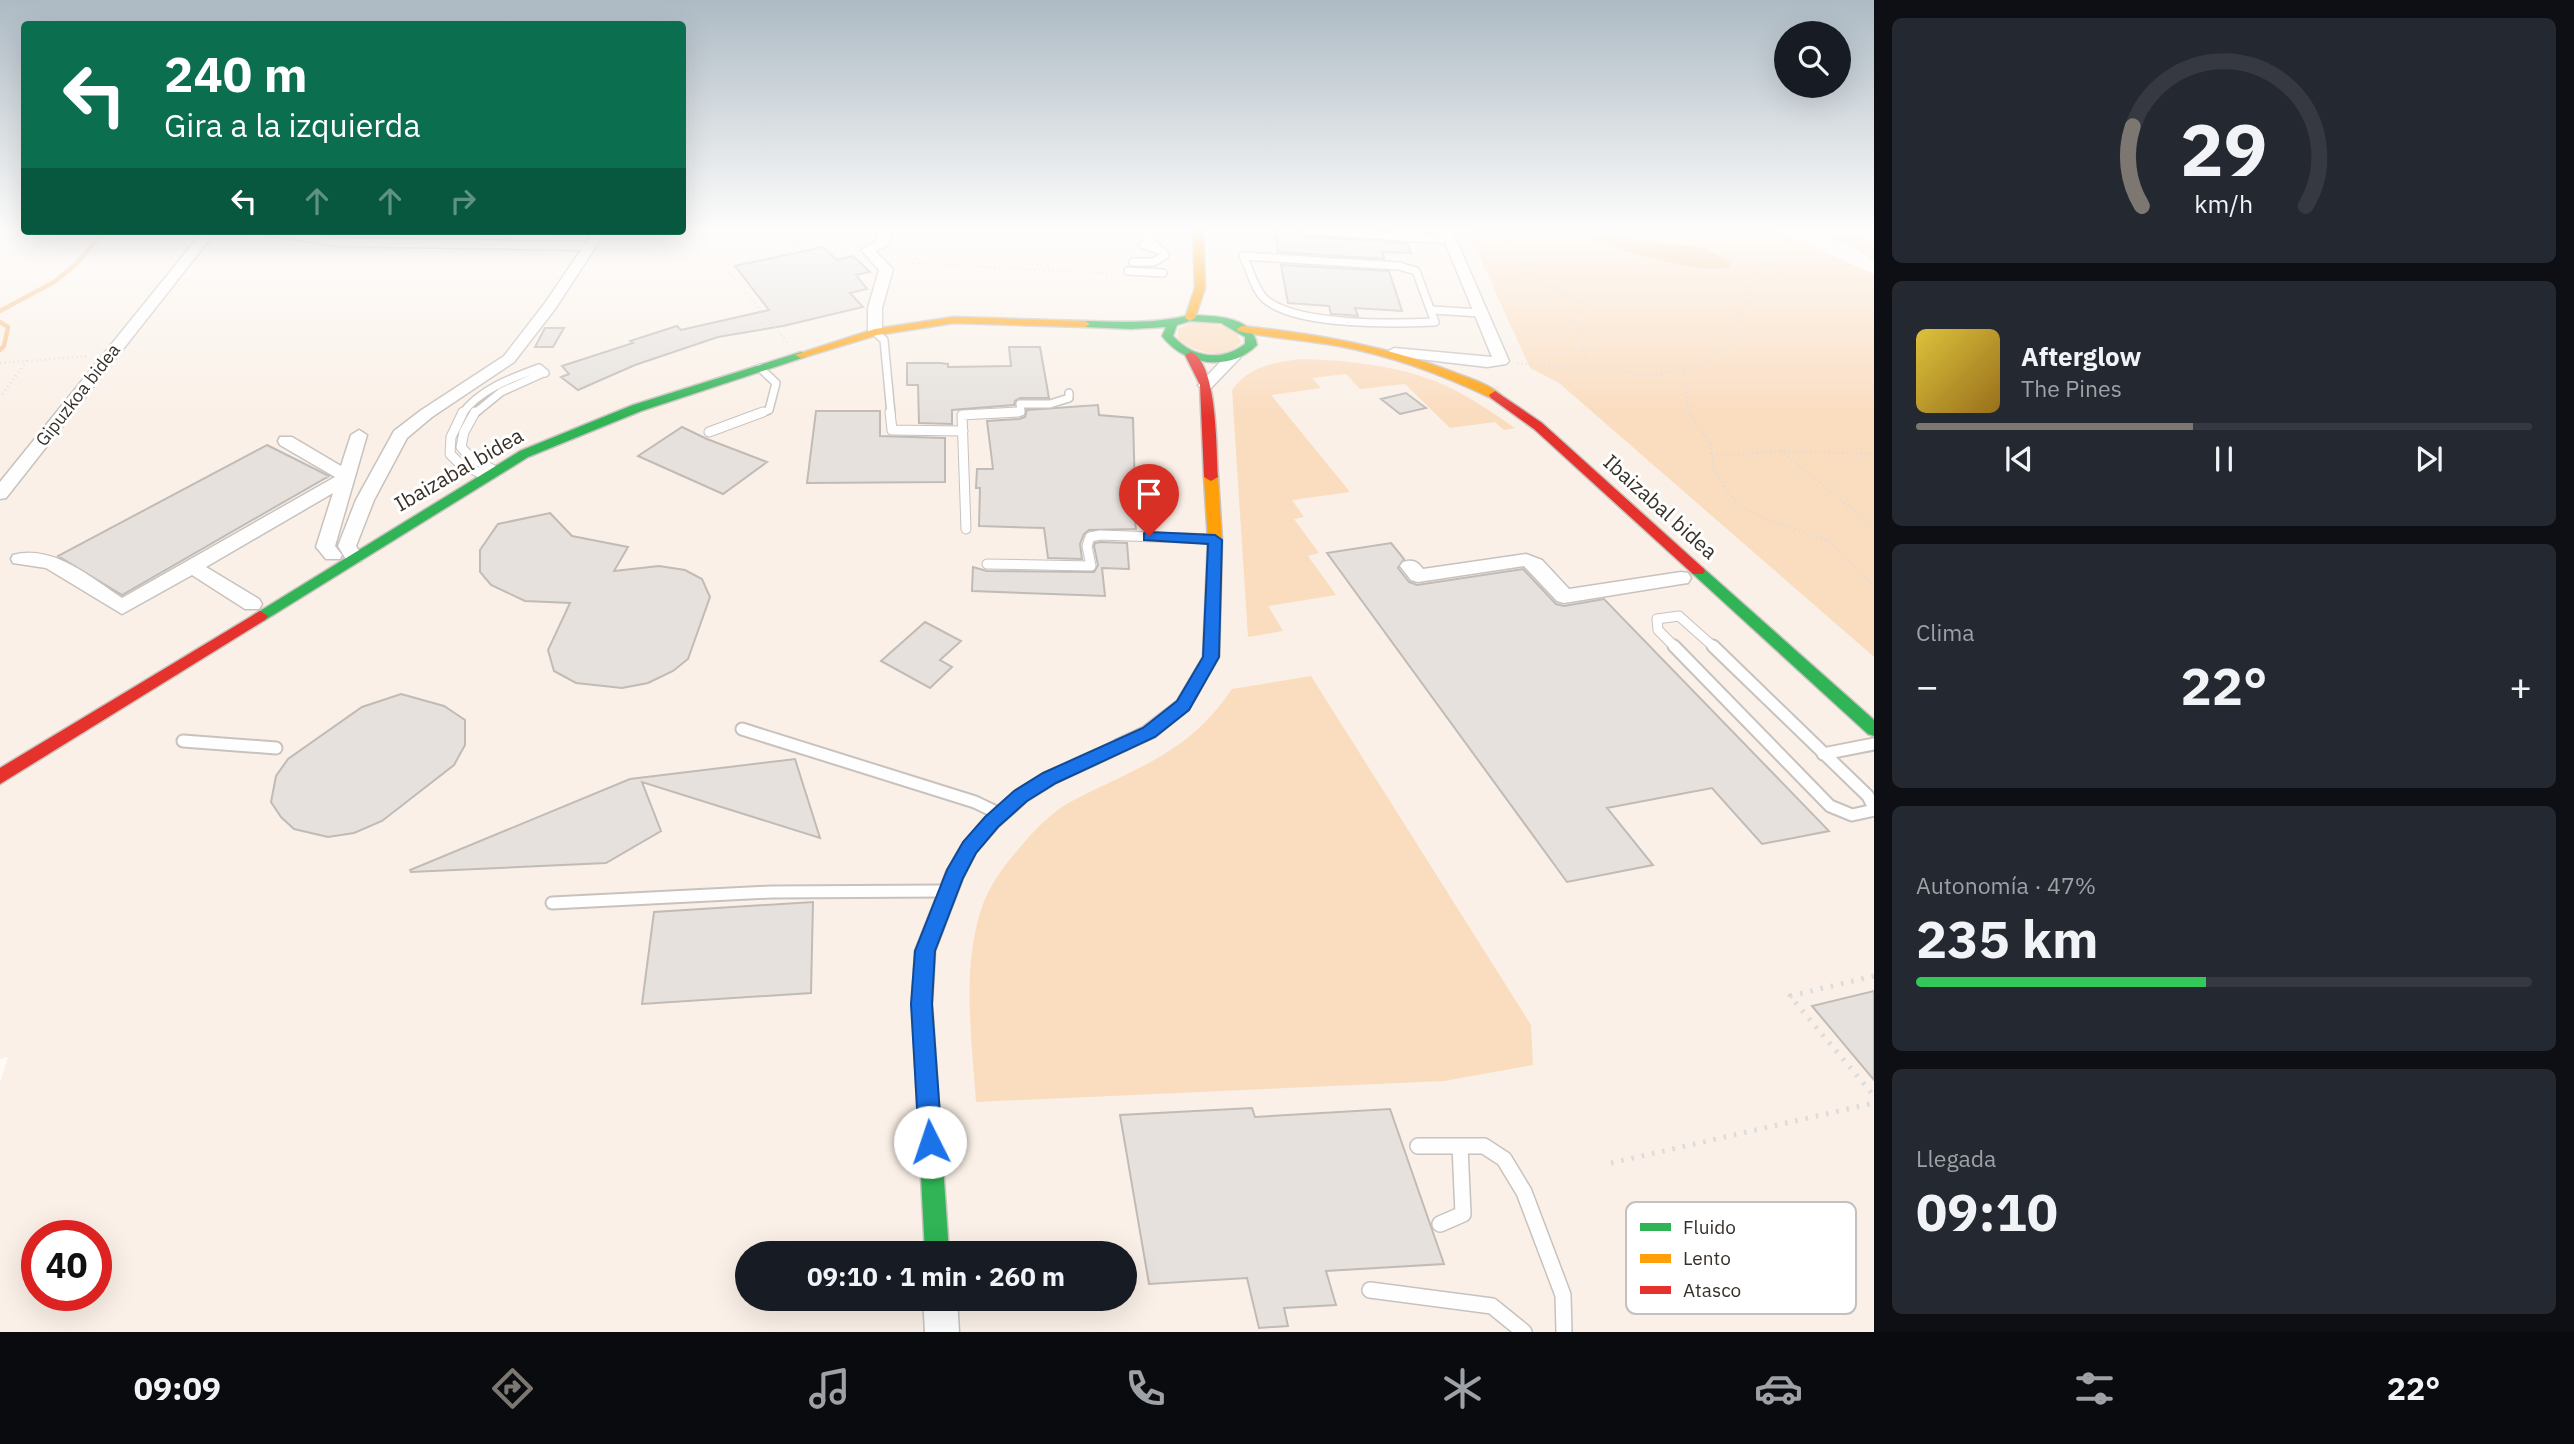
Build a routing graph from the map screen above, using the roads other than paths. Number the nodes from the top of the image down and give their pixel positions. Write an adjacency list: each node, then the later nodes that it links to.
1 (160, 292): 33 (street, Gipuzkoa bidea)
2 (558, 292): 37 (street)
3 (879, 292): 15 (street)
4 (1199, 292): 11 (street)
5 (1204, 292): 14 (street)
6 (1261, 292): 9 (lane)
7 (1425, 292): 9 (lane)
8 (1471, 292): 10 (street)
9 (1432, 310): 10 (lane)
10 (1480, 313): 22 (street)
11 (1190, 318): 13 (street, Ibaizabal bidea); 14 (street, Ibaizabal bidea)
12 (990, 321): 13 (street, Ibaizabal bidea); 15 (street, Ibaizabal bidea); 18 (street, Ibaizabal bidea)
13 (1173, 323): 18 (street)
14 (1238, 326): 16 (street, Ibaizabal bidea); 20 (street)
15 (875, 332): 23 (street, Ibaizabal bidea); 27 (lane)
16 (1374, 349): 21 (street, Ibaizabal bidea); 22 (street)
17 (1288, 350): 21 (street, Ibaizabal bidea)
18 (1183, 352): 20 (street, Ibaizabal bidea); 25 (street)
19 (1264, 352): 20 (street)
20 (1236, 356): 25 (street)
21 (1392, 357): 24 (street, Ibaizabal bidea)
22 (1494, 361): 24 (street)
23 (760, 368): 28 (lane); 31 (street, Ibaizabal bidea)
24 (1467, 381): 45 (street, Ibaizabal bidea)
25 (1206, 385): 35 (street)
26 (1069, 393): 27 (lane)
27 (963, 431): 34 (lane)
28 (709, 432)
29 (359, 435): 32 (street)
30 (286, 440): 32 (street)
31 (491, 474): 31 (lane); 37 (street, Ibaizabal bidea)
32 (347, 477): 36 (street); 41 (street)
33 (0, 495)
34 (966, 529)
35 (1215, 540): 39 (lane); 52 (street)
36 (333, 555)
37 (354, 557): 50 (street, Ibaizabal bidea)
38 (20, 559): 41 (street)
39 (987, 564)
40 (1410, 566): 42 (street)
41 (192, 567): 43 (street)
42 (1681, 578)
43 (251, 604)
44 (742, 729): 52 (lane)
45 (1874, 730)
46 (184, 741): 48 (lane)
47 (1874, 744): 49 (lane)
48 (276, 748)
49 (1823, 754): 51 (lane); 51 (lane)
50 (0, 777)
51 (1874, 809)
52 (1000, 814): 53 (street)
53 (948, 891): 54 (lane); 58 (street)
54 (552, 903)
55 (1418, 1146): 56 (lane)
56 (1460, 1146): 57 (lane); 63 (lane)
57 (1440, 1224)
58 (936, 1241)
59 (1370, 1290): 62 (lane)
60 (941, 1311): 61 (street)
61 (942, 1332)
62 (1524, 1332)
63 (1564, 1332)

